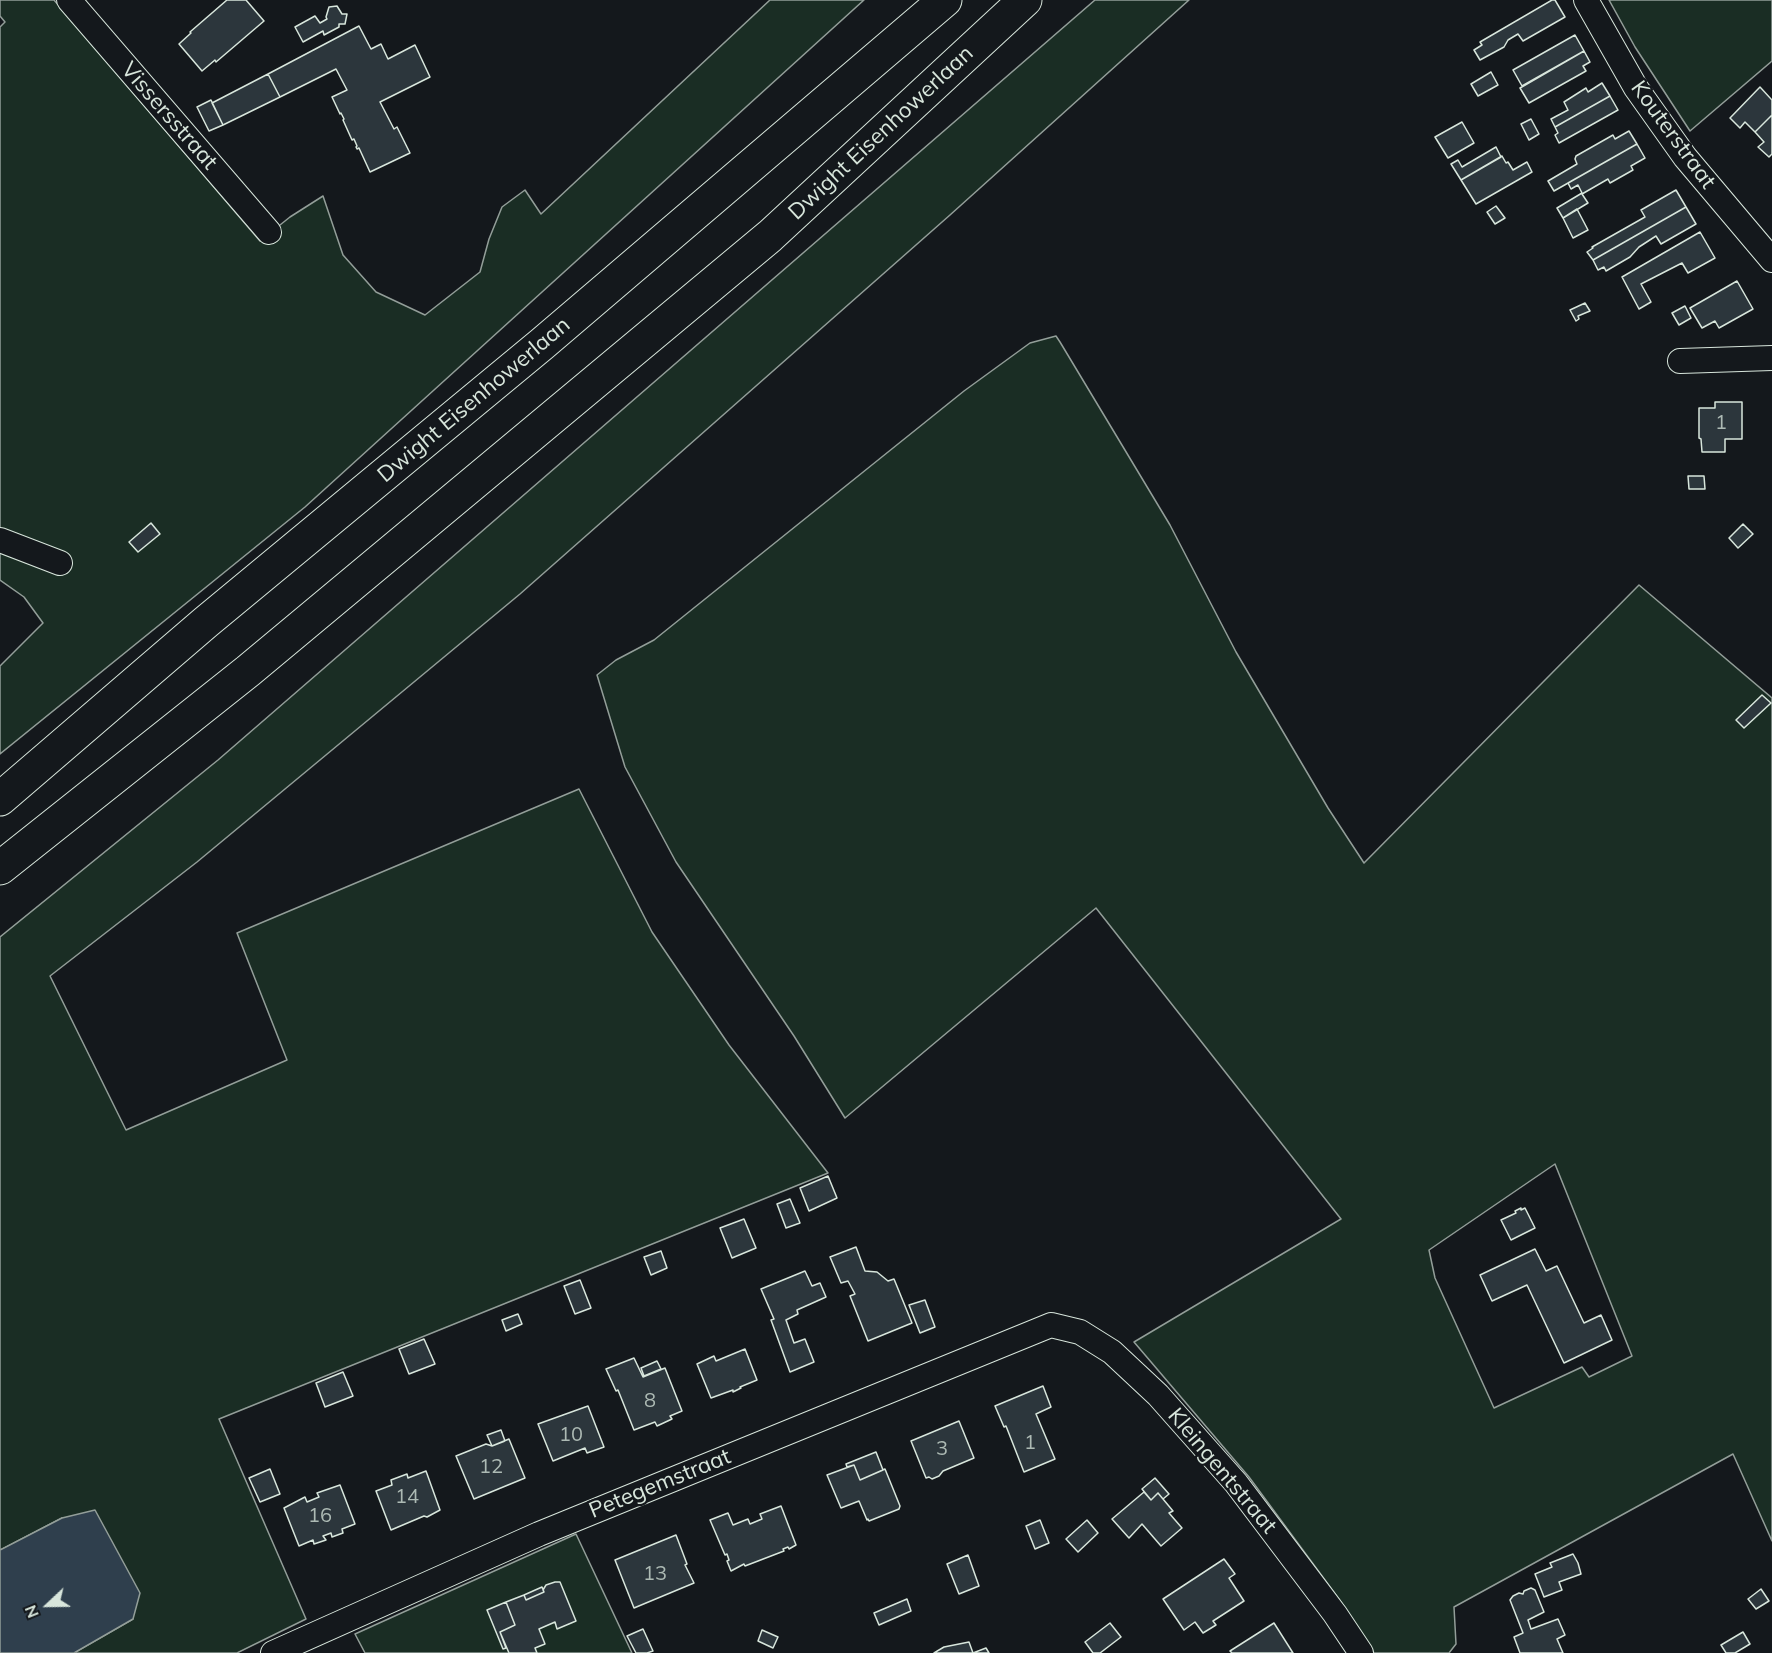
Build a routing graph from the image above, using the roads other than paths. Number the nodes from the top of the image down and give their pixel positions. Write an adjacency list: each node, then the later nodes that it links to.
1 (69, 0): 5 (street, Vissersstraat)
2 (945, 0): 11 (highway, Dwight Eisenhowerlaan)
3 (1025, 0): 12 (highway, Dwight Eisenhowerlaan)
4 (1586, 0): 6 (street, Kouterstraat)
5 (269, 232)
6 (1772, 260)
7 (1772, 358): 8 (street)
8 (1680, 361)
9 (0, 540): 10 (street)
10 (60, 562)
11 (0, 799)
12 (0, 868)
13 (1051, 1324): 14 (street, Petegemstraat); 15 (street, Kleingentstraat)
14 (273, 1653)
15 (1361, 1653)

